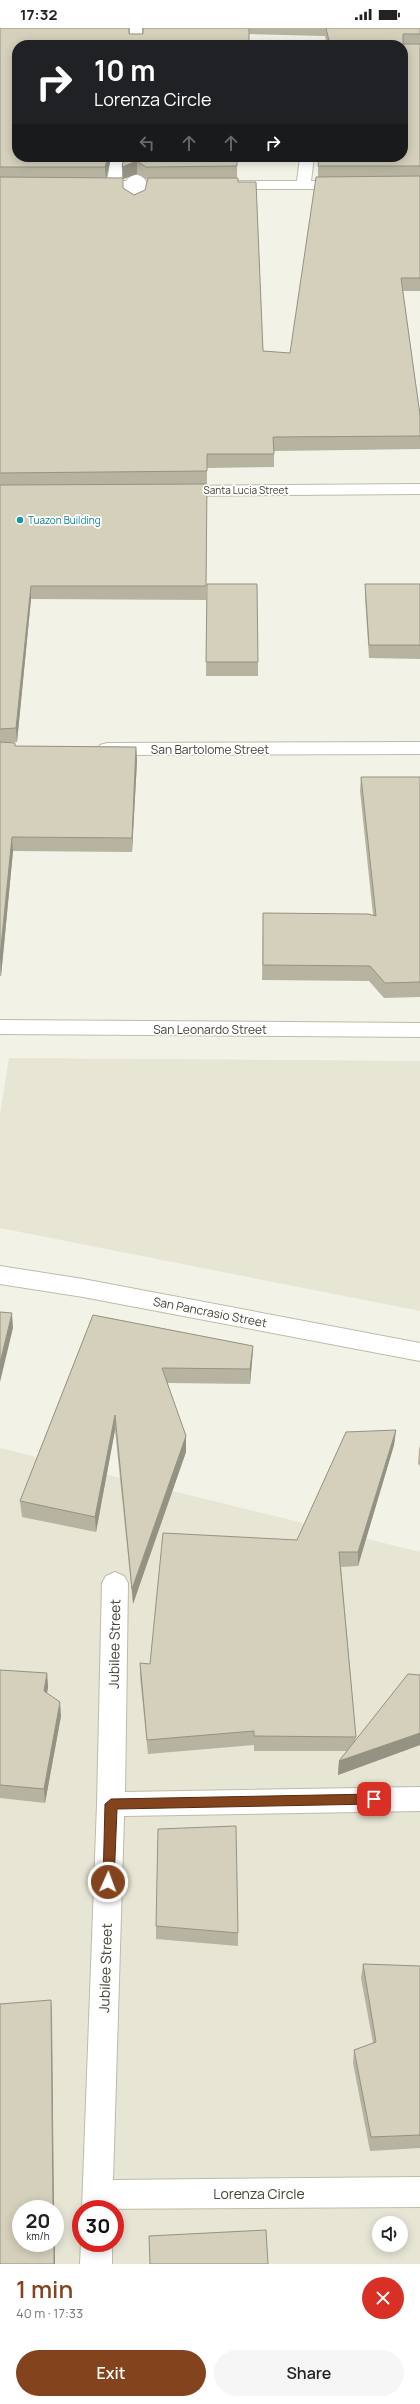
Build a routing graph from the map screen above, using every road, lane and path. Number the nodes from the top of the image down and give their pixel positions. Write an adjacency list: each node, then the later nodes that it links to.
1 (136, 28): 2 (street)
2 (136, 40)
3 (117, 162): 10 (street)
4 (306, 162): 7 (street)
5 (191, 185): 10 (street)
6 (214, 185): 7 (street)
7 (303, 185): 8 (street)
8 (358, 185)
9 (76, 186): 10 (street)
10 (113, 186)
11 (420, 489): 12 (street, Santa Lucia Street)
12 (158, 491)
13 (420, 748): 14 (street, San Bartolome Street)
14 (87, 749)
15 (0, 1027): 16 (street, San Leonardo Street)
16 (420, 1030)
17 (0, 1275): 18 (street, San Pancrasio Street)
18 (420, 1352)
19 (115, 1583): 21 (street, Jubilee Street)
20 (420, 1799): 21 (street)
21 (111, 1804): 23 (street, Jubilee Street)
22 (420, 2192): 24 (street, Lorenza Circle)
23 (97, 2200)
24 (124, 2201)
25 (96, 2252): 26 (street)
26 (96, 2264)

